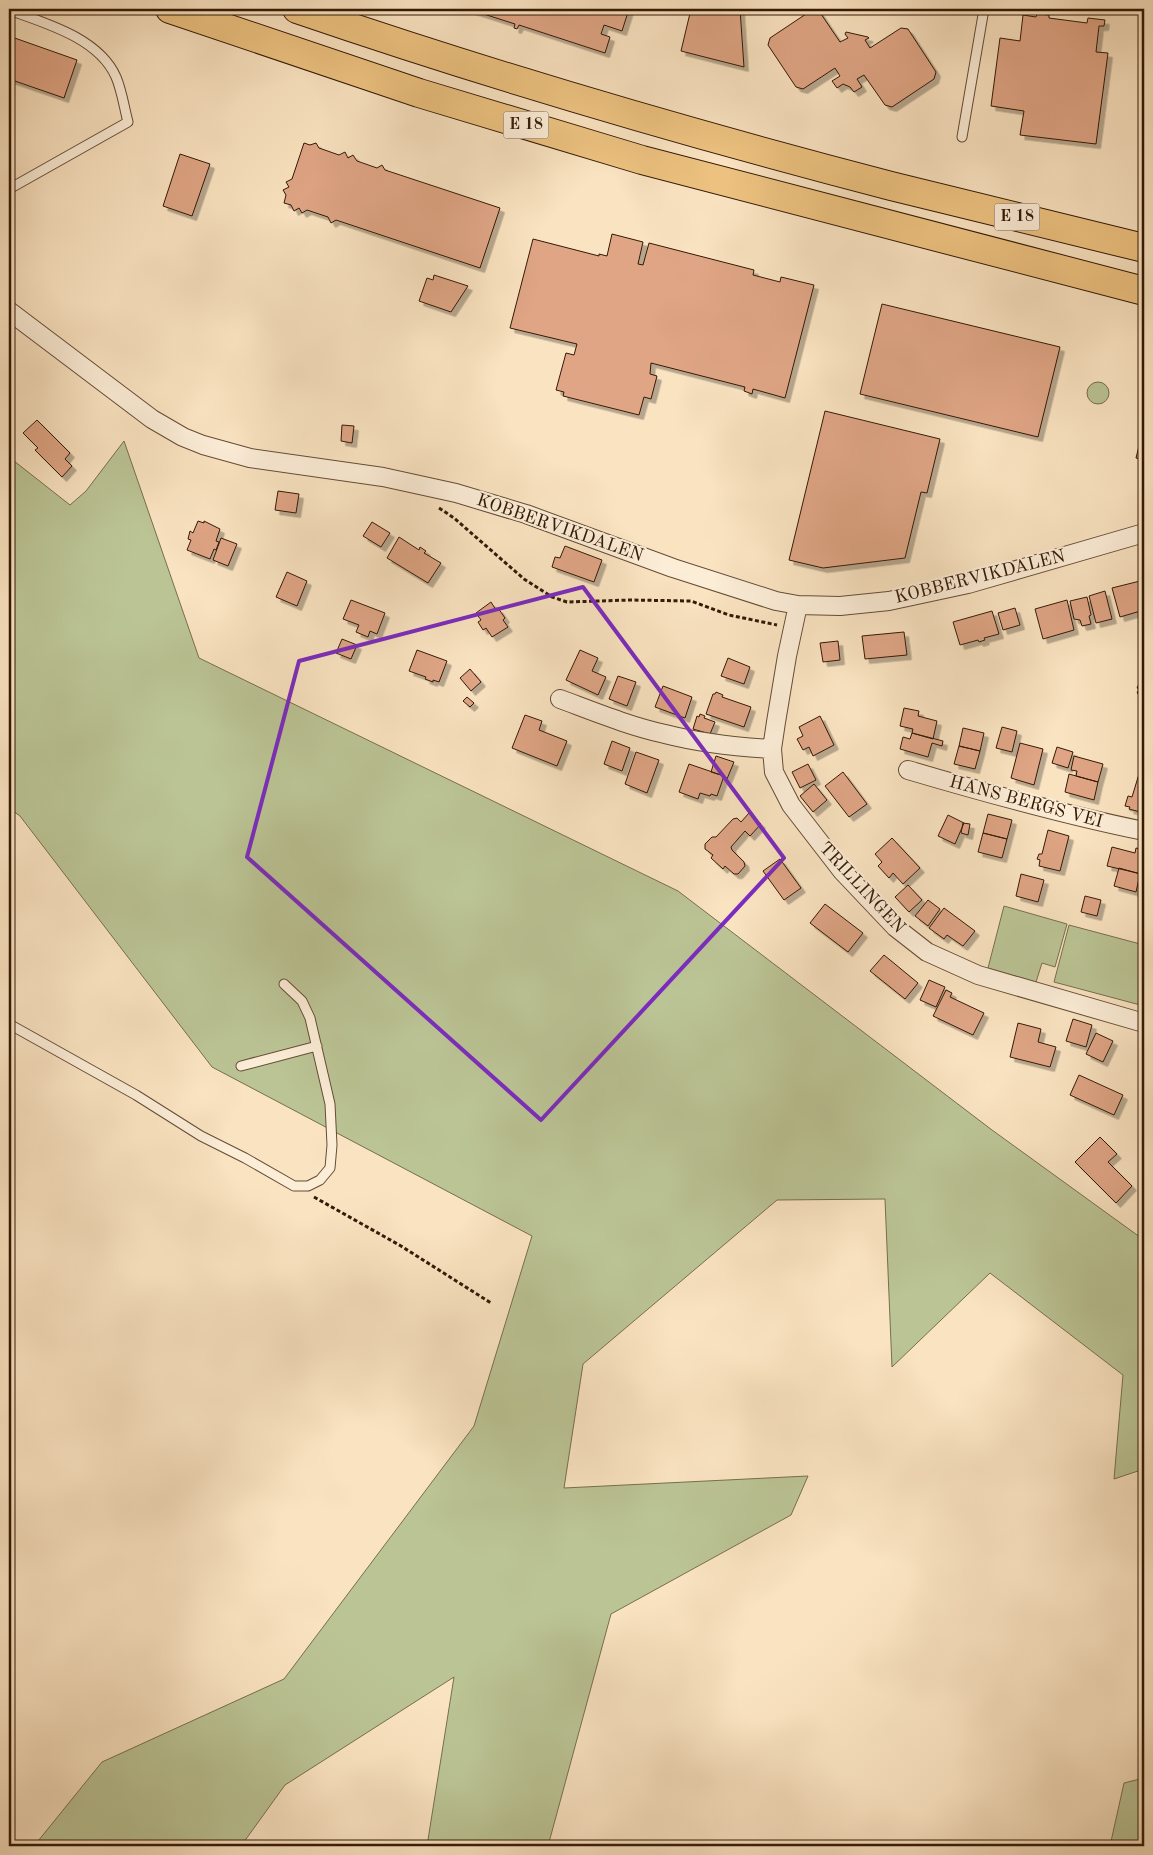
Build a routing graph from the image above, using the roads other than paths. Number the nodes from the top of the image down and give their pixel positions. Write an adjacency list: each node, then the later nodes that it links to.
1 (170, 9): 8 (highway, E 18)
2 (297, 9): 7 (highway, E 18)
3 (984, 9): 5 (lane)
4 (9, 10): 6 (lane)
5 (962, 136)
6 (9, 189)
7 (1144, 248)
8 (1140, 291)
9 (9, 310): 11 (street, KOBBERVIKDALEN)
10 (1144, 533): 11 (street, KOBBERVIKDALEN)
11 (798, 605): 13 (street, TRILLINGEN)
12 (560, 699): 13 (street)
13 (772, 749): 17 (street, TRILLINGEN)
14 (908, 770): 15 (street, HANS BERGS VEI)
15 (1144, 831)
16 (284, 984): 19 (lane)
17 (1144, 1023)
18 (9, 1024): 19 (lane)
19 (318, 1046): 20 (lane)
20 (241, 1066)

